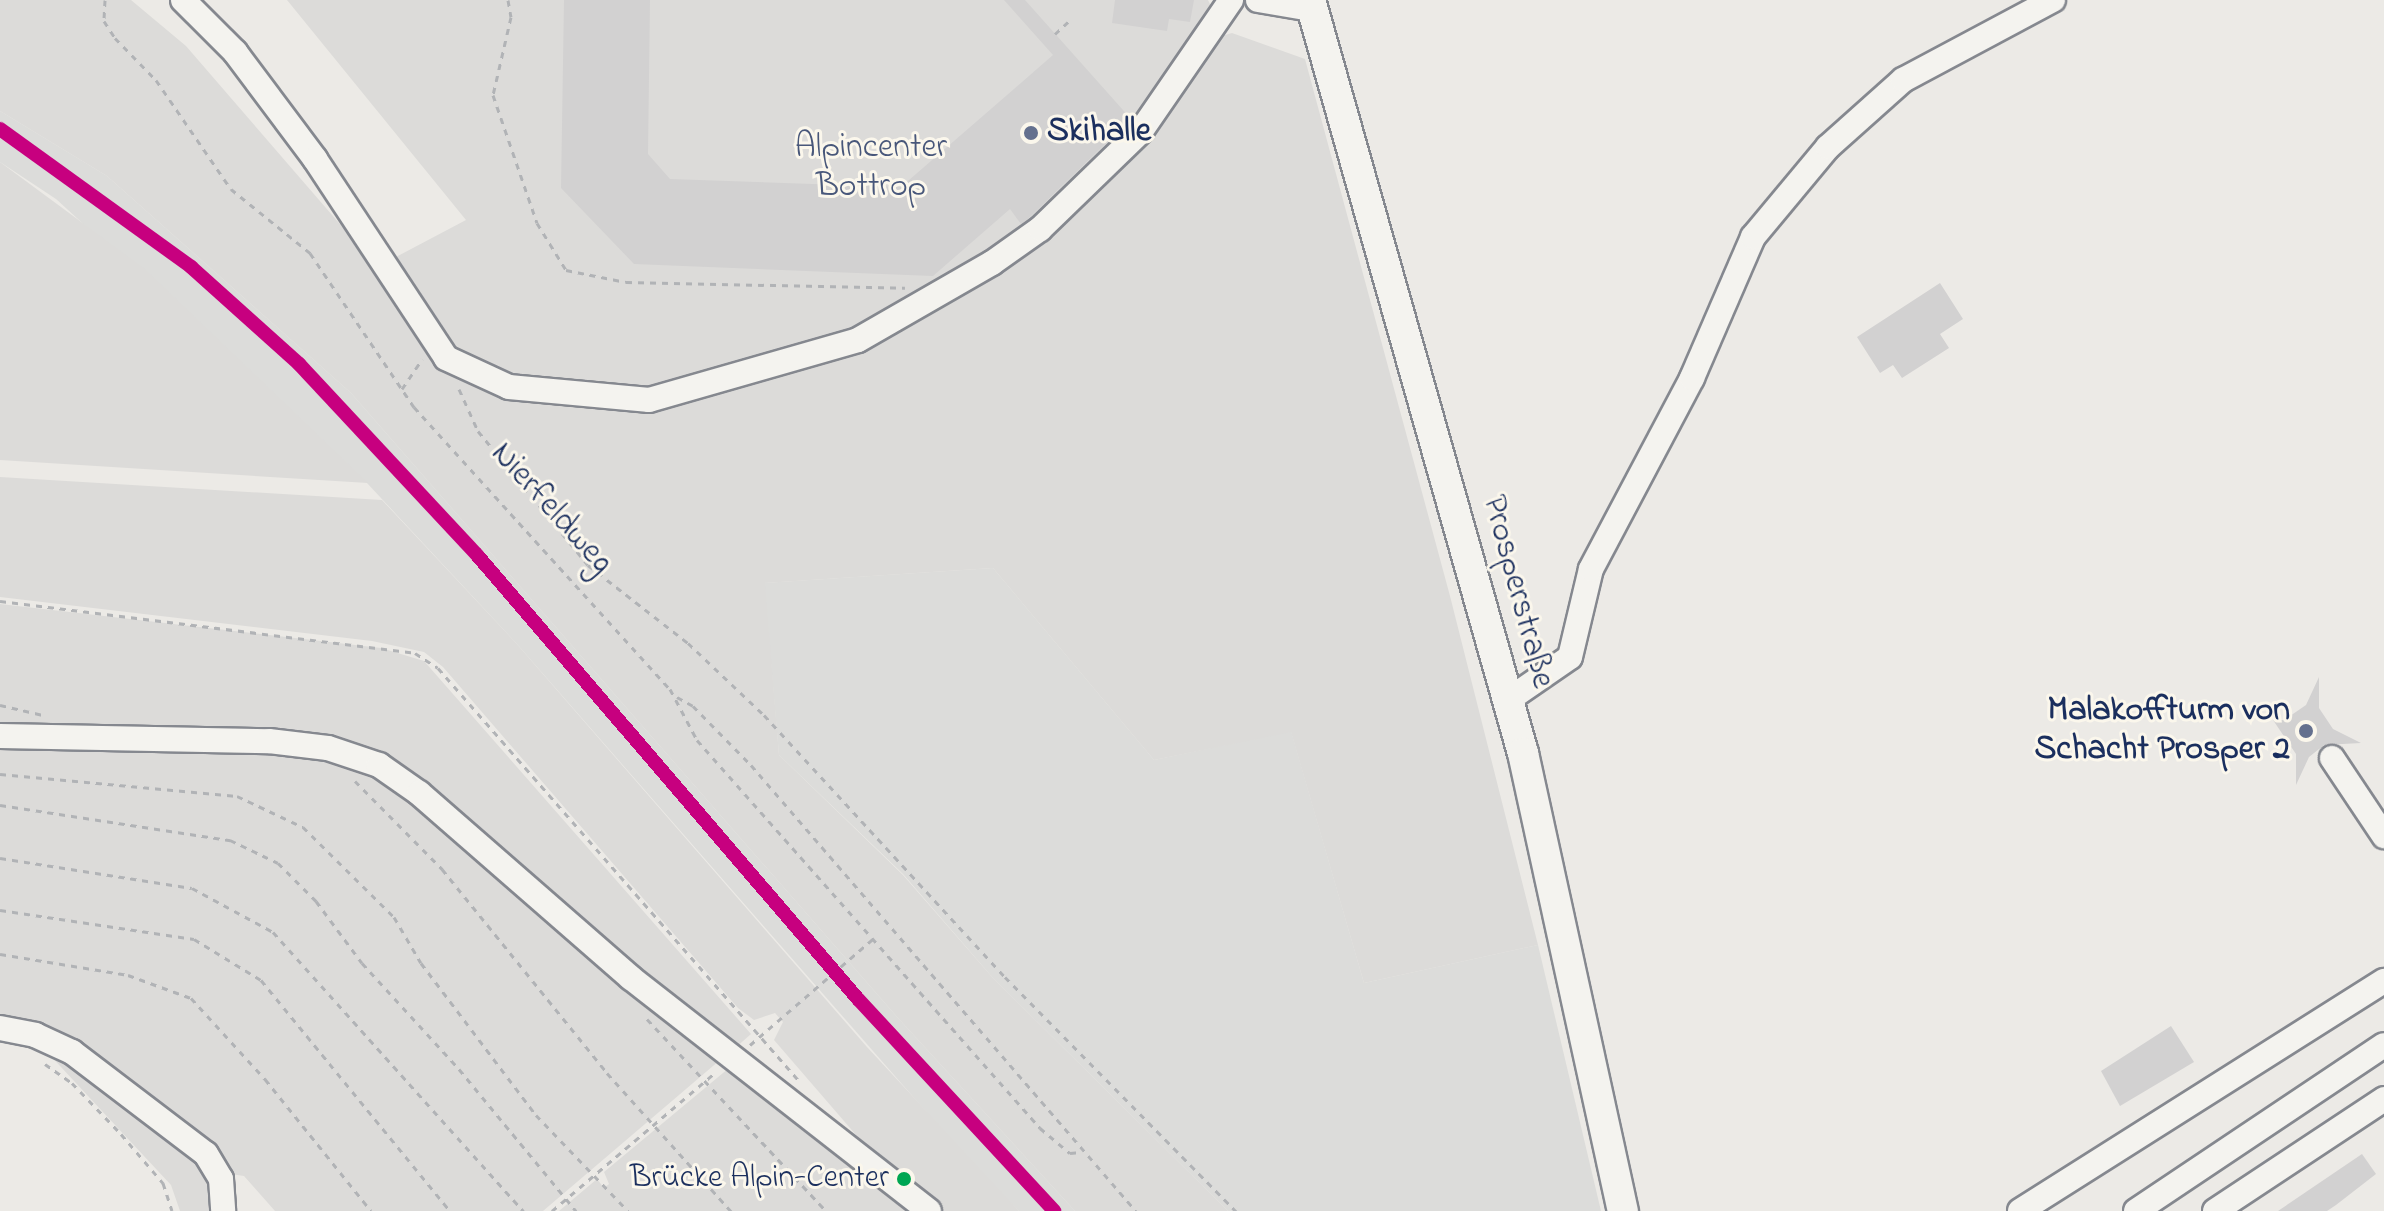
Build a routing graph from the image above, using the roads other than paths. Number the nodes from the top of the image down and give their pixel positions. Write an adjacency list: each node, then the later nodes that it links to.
1 (183, 0): 2 (street)
2 (1231, 0)
3 (1258, 0): 5 (street)
4 (2053, 0): 6 (street)
5 (1311, 4): 6 (main road, Prosperstraße)
6 (1508, 700): 16 (main road, Prosperstraße)
7 (0, 736): 15 (street)
8 (2332, 758): 9 (street)
9 (2384, 836)
10 (2384, 981): 17 (street)
11 (0, 1028): 14 (street)
12 (2384, 1045): 18 (street)
13 (2384, 1099): 19 (street)
14 (223, 1211)
15 (929, 1211)
16 (1623, 1211)
17 (2020, 1211)
18 (2136, 1211)
19 (2215, 1211)

